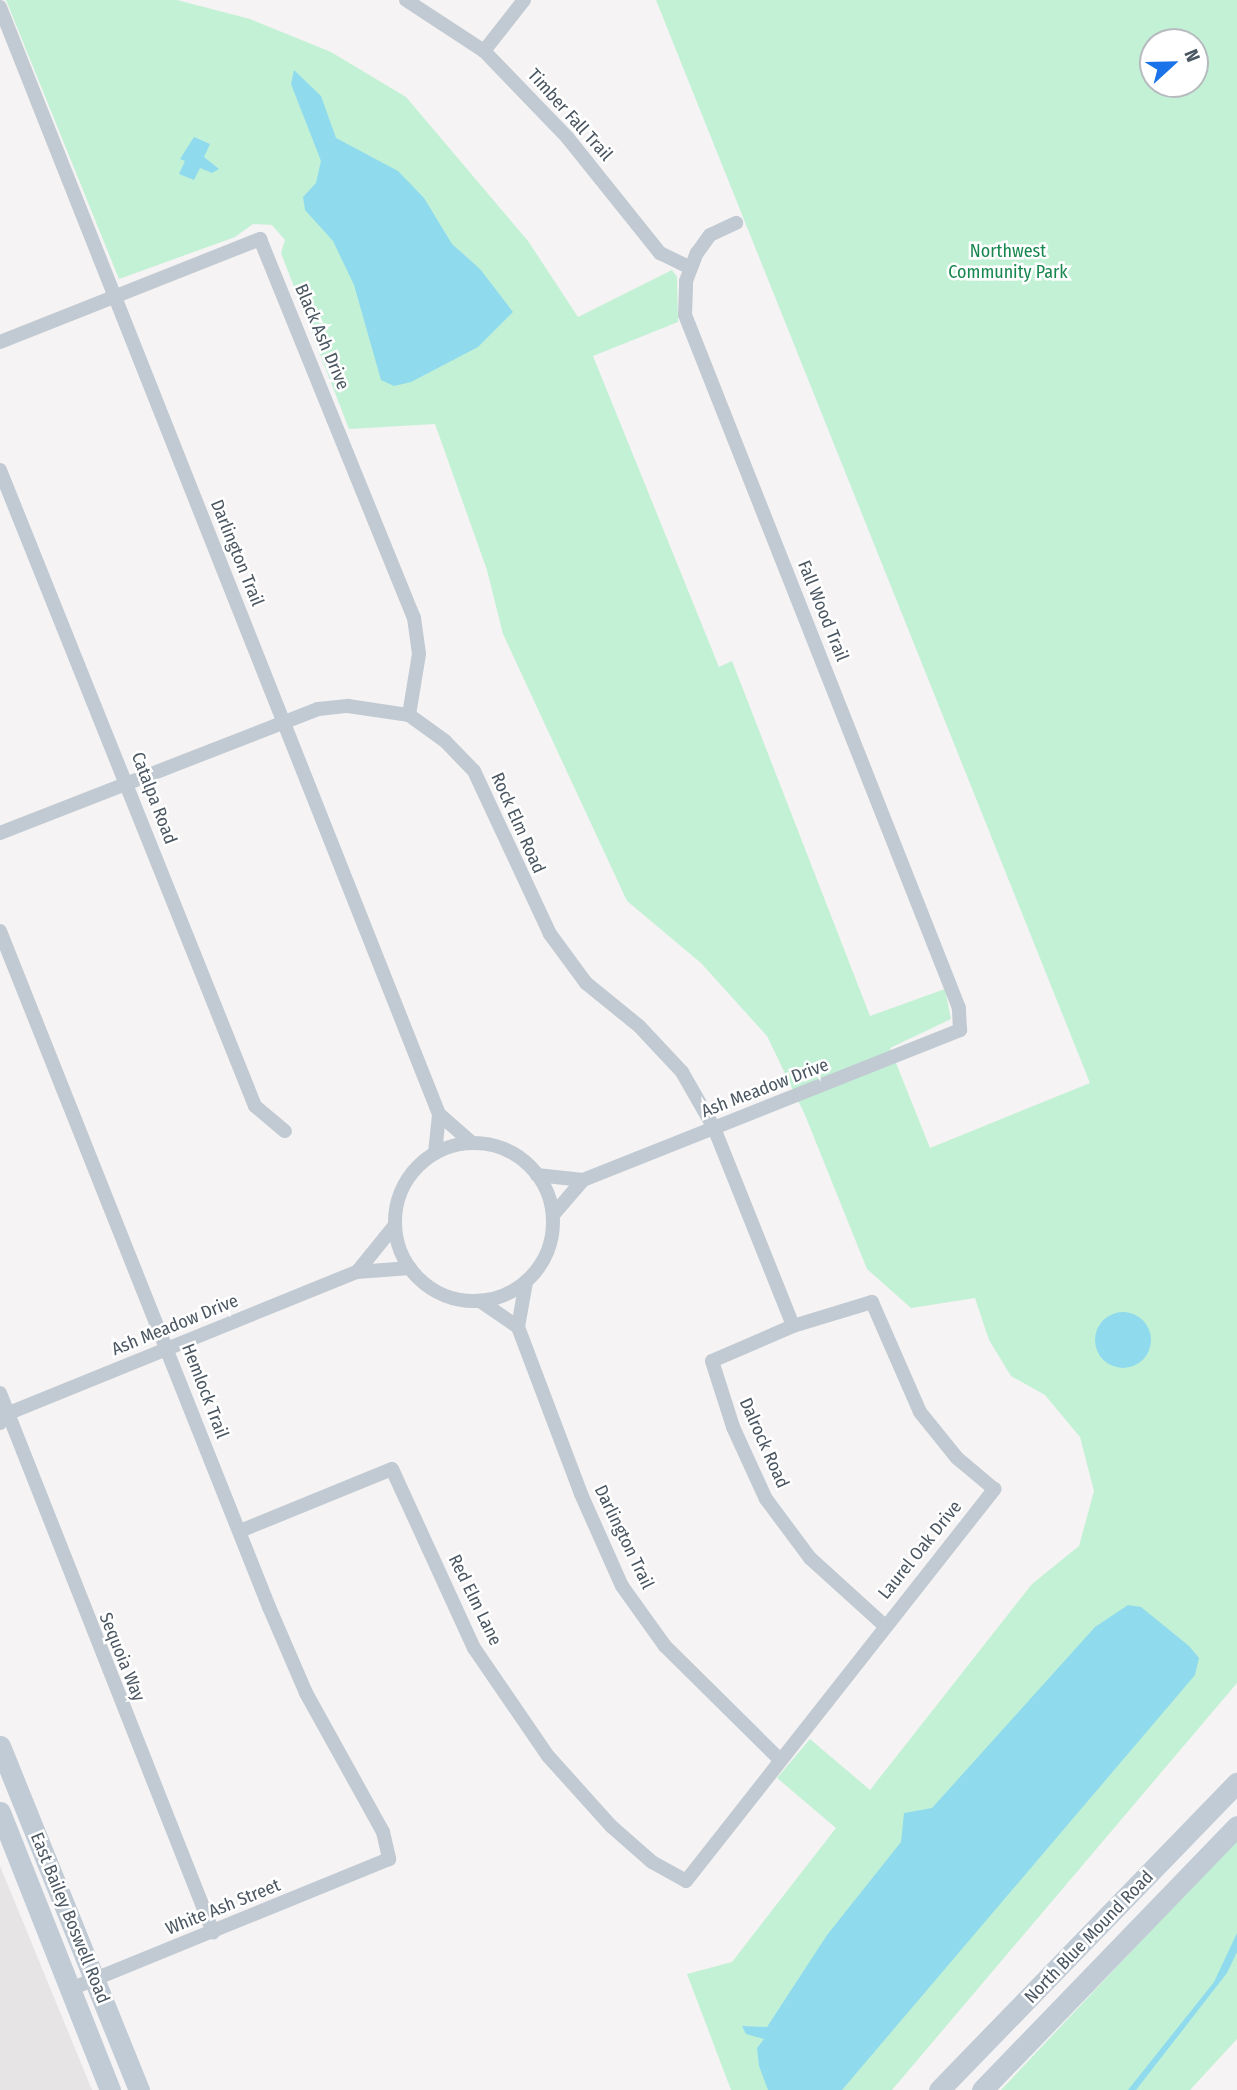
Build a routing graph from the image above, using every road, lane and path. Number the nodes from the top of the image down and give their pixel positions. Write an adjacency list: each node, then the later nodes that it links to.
1 (406, 0): 4 (street, Timber Fall Trail)
2 (524, 0): 4 (street)
3 (0, 7): 7 (street, Darlington Trail)
4 (484, 51): 6 (street, Timber Fall Trail)
5 (736, 223): 6 (street, Fall Wood Trail)
6 (691, 268): 15 (street, Fall Wood Trail)
7 (113, 293): 8 (street, Black Ash Drive); 10 (street, Black Ash Drive); 11 (street, Darlington Trail)
8 (0, 342)
9 (0, 470): 12 (street, Catalpa Road)
10 (409, 715): 11 (street, Rock Elm Road); 17 (street, Rock Elm Road)
11 (283, 720): 12 (street, Rock Elm Road); 16 (street, Darlington Trail)
12 (127, 781): 13 (street, Rock Elm Road); 18 (street, Catalpa Road)
13 (0, 833)
14 (0, 931): 31 (street, Hemlock Trail)
15 (960, 1030): 17 (street, Ash Meadow Drive)
16 (439, 1114): 19 (street, Darlington Trail); 20 (street, Darlington Trail)
17 (714, 1128): 22 (street, Ash Meadow Drive); 29 (street, Rock Elm Road)
18 (285, 1130)
19 (472, 1143): 20 (street); 21 (street)
20 (435, 1153): 24 (street)
21 (537, 1175): 22 (street, Ash Meadow Drive); 23 (street)
22 (583, 1180): 23 (street, Ash Meadow Drive)
23 (553, 1215): 27 (street)
24 (395, 1225): 25 (street); 26 (street, Ash Meadow Drive)
25 (410, 1268): 26 (street, Ash Meadow Drive); 28 (street)
26 (357, 1272): 31 (street, Ash Meadow Drive)
27 (526, 1282): 28 (street); 30 (street)
28 (480, 1301): 30 (street)
29 (793, 1326): 35 (street, Dalrock Road); 35 (street, Laurel Oak Drive)
30 (518, 1327): 37 (street, Darlington Trail)
31 (168, 1348): 33 (street, Ash Meadow Drive); 34 (street, Hemlock Trail)
32 (0, 1393): 33 (street, Sequoia Way)
33 (3, 1416): 44 (street, Sequoia Way)
34 (240, 1531): 42 (street, Hemlock Trail); 43 (street, Red Elm Lane)
35 (885, 1626): 37 (street, Laurel Oak Drive)
36 (0, 1746): 38 (main road, East Bailey Boswell Road)
37 (780, 1760): 43 (street, Laurel Oak Drive)
38 (5, 1772): 45 (main road, East Bailey Boswell Road)
39 (1237, 1783): 51 (main road, North Blue Mound Road)
40 (0, 1812): 46 (main road, East Bailey Boswell Road)
41 (1237, 1826): 52 (main road, North Blue Mound Road)
42 (389, 1859): 44 (street, White Ash Street)
43 (686, 1881)
44 (213, 1933): 45 (street, White Ash Street)
45 (95, 1979): 46 (street, White Ash Street); 50 (main road, East Bailey Boswell Road)
46 (70, 1989): 47 (main road, East Bailey Boswell Road)
47 (100, 2066): 48 (main road, East Bailey Boswell Road); 49 (main road)
48 (110, 2090)
49 (129, 2090)
50 (139, 2090)
51 (939, 2090)
52 (982, 2090)

